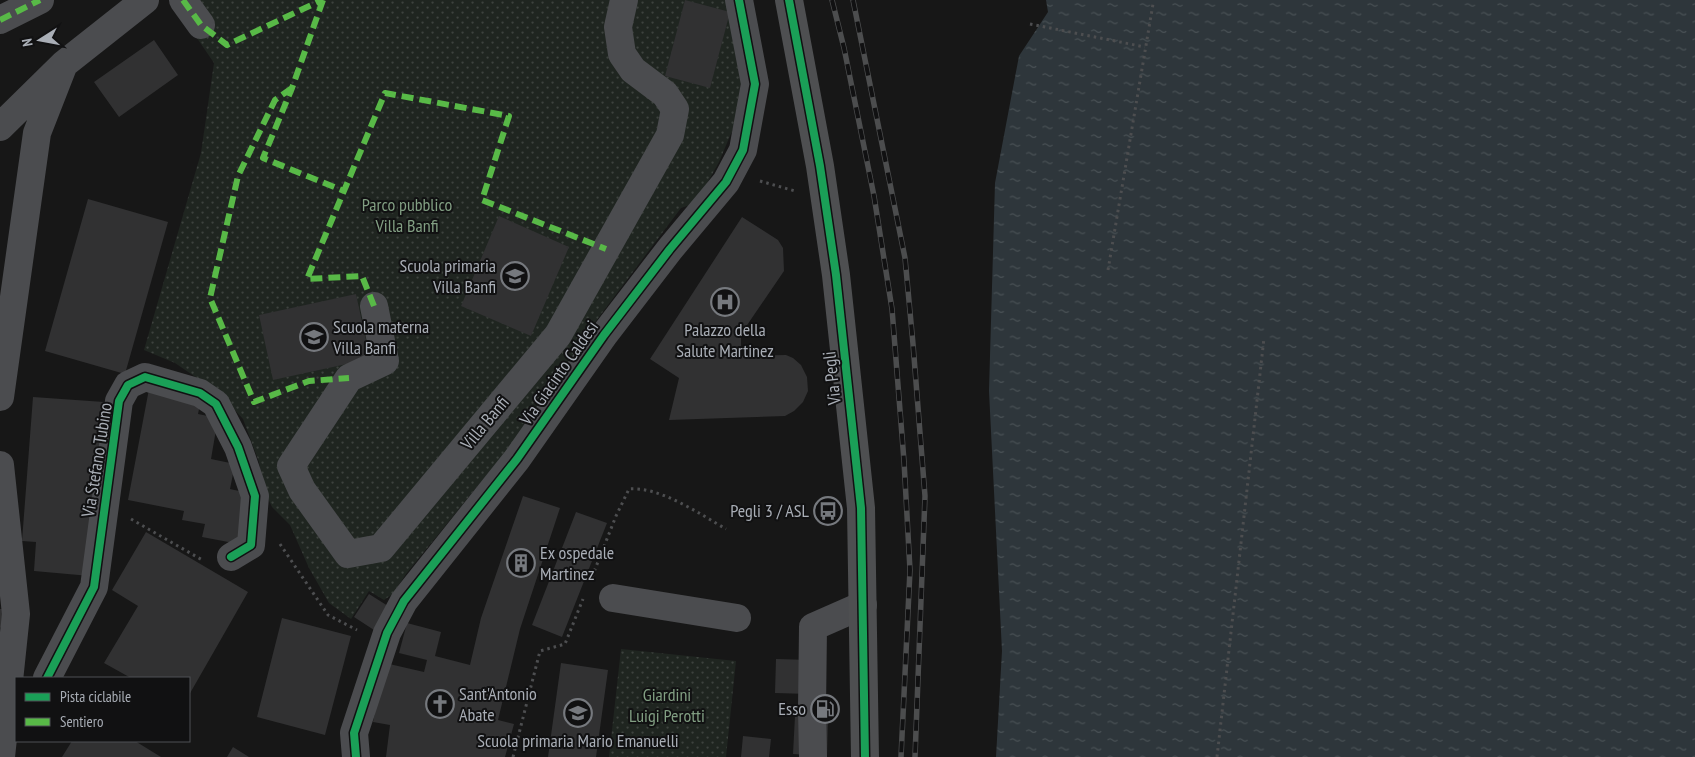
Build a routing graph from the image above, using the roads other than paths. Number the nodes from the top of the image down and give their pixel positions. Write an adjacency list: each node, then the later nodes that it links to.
1 (40, 0): 7 (street)
2 (145, 0): 9 (street)
3 (182, 0): 8 (street)
4 (624, 0): 11 (street, Villa Banfi)
5 (739, 0): 20 (street, Via Giacinto Caldesi)
6 (789, 0): 16 (main road, Via Pegli)
7 (0, 20)
8 (201, 25)
9 (64, 64): 10 (street); 12 (street)
10 (0, 127)
11 (374, 306)
12 (0, 397)
13 (0, 465): 19 (street)
14 (218, 560): 18 (street, Via Stefano Tubino)
15 (613, 598): 17 (street)
16 (863, 605): 23 (street); 24 (main road, Via Pegli)
17 (737, 618)
18 (48, 677)
19 (12, 707): 21 (street)
20 (355, 745): 22 (street, Via Giacinto Caldesi)
21 (1, 757)
22 (339, 757)
23 (813, 757)
24 (865, 757)

